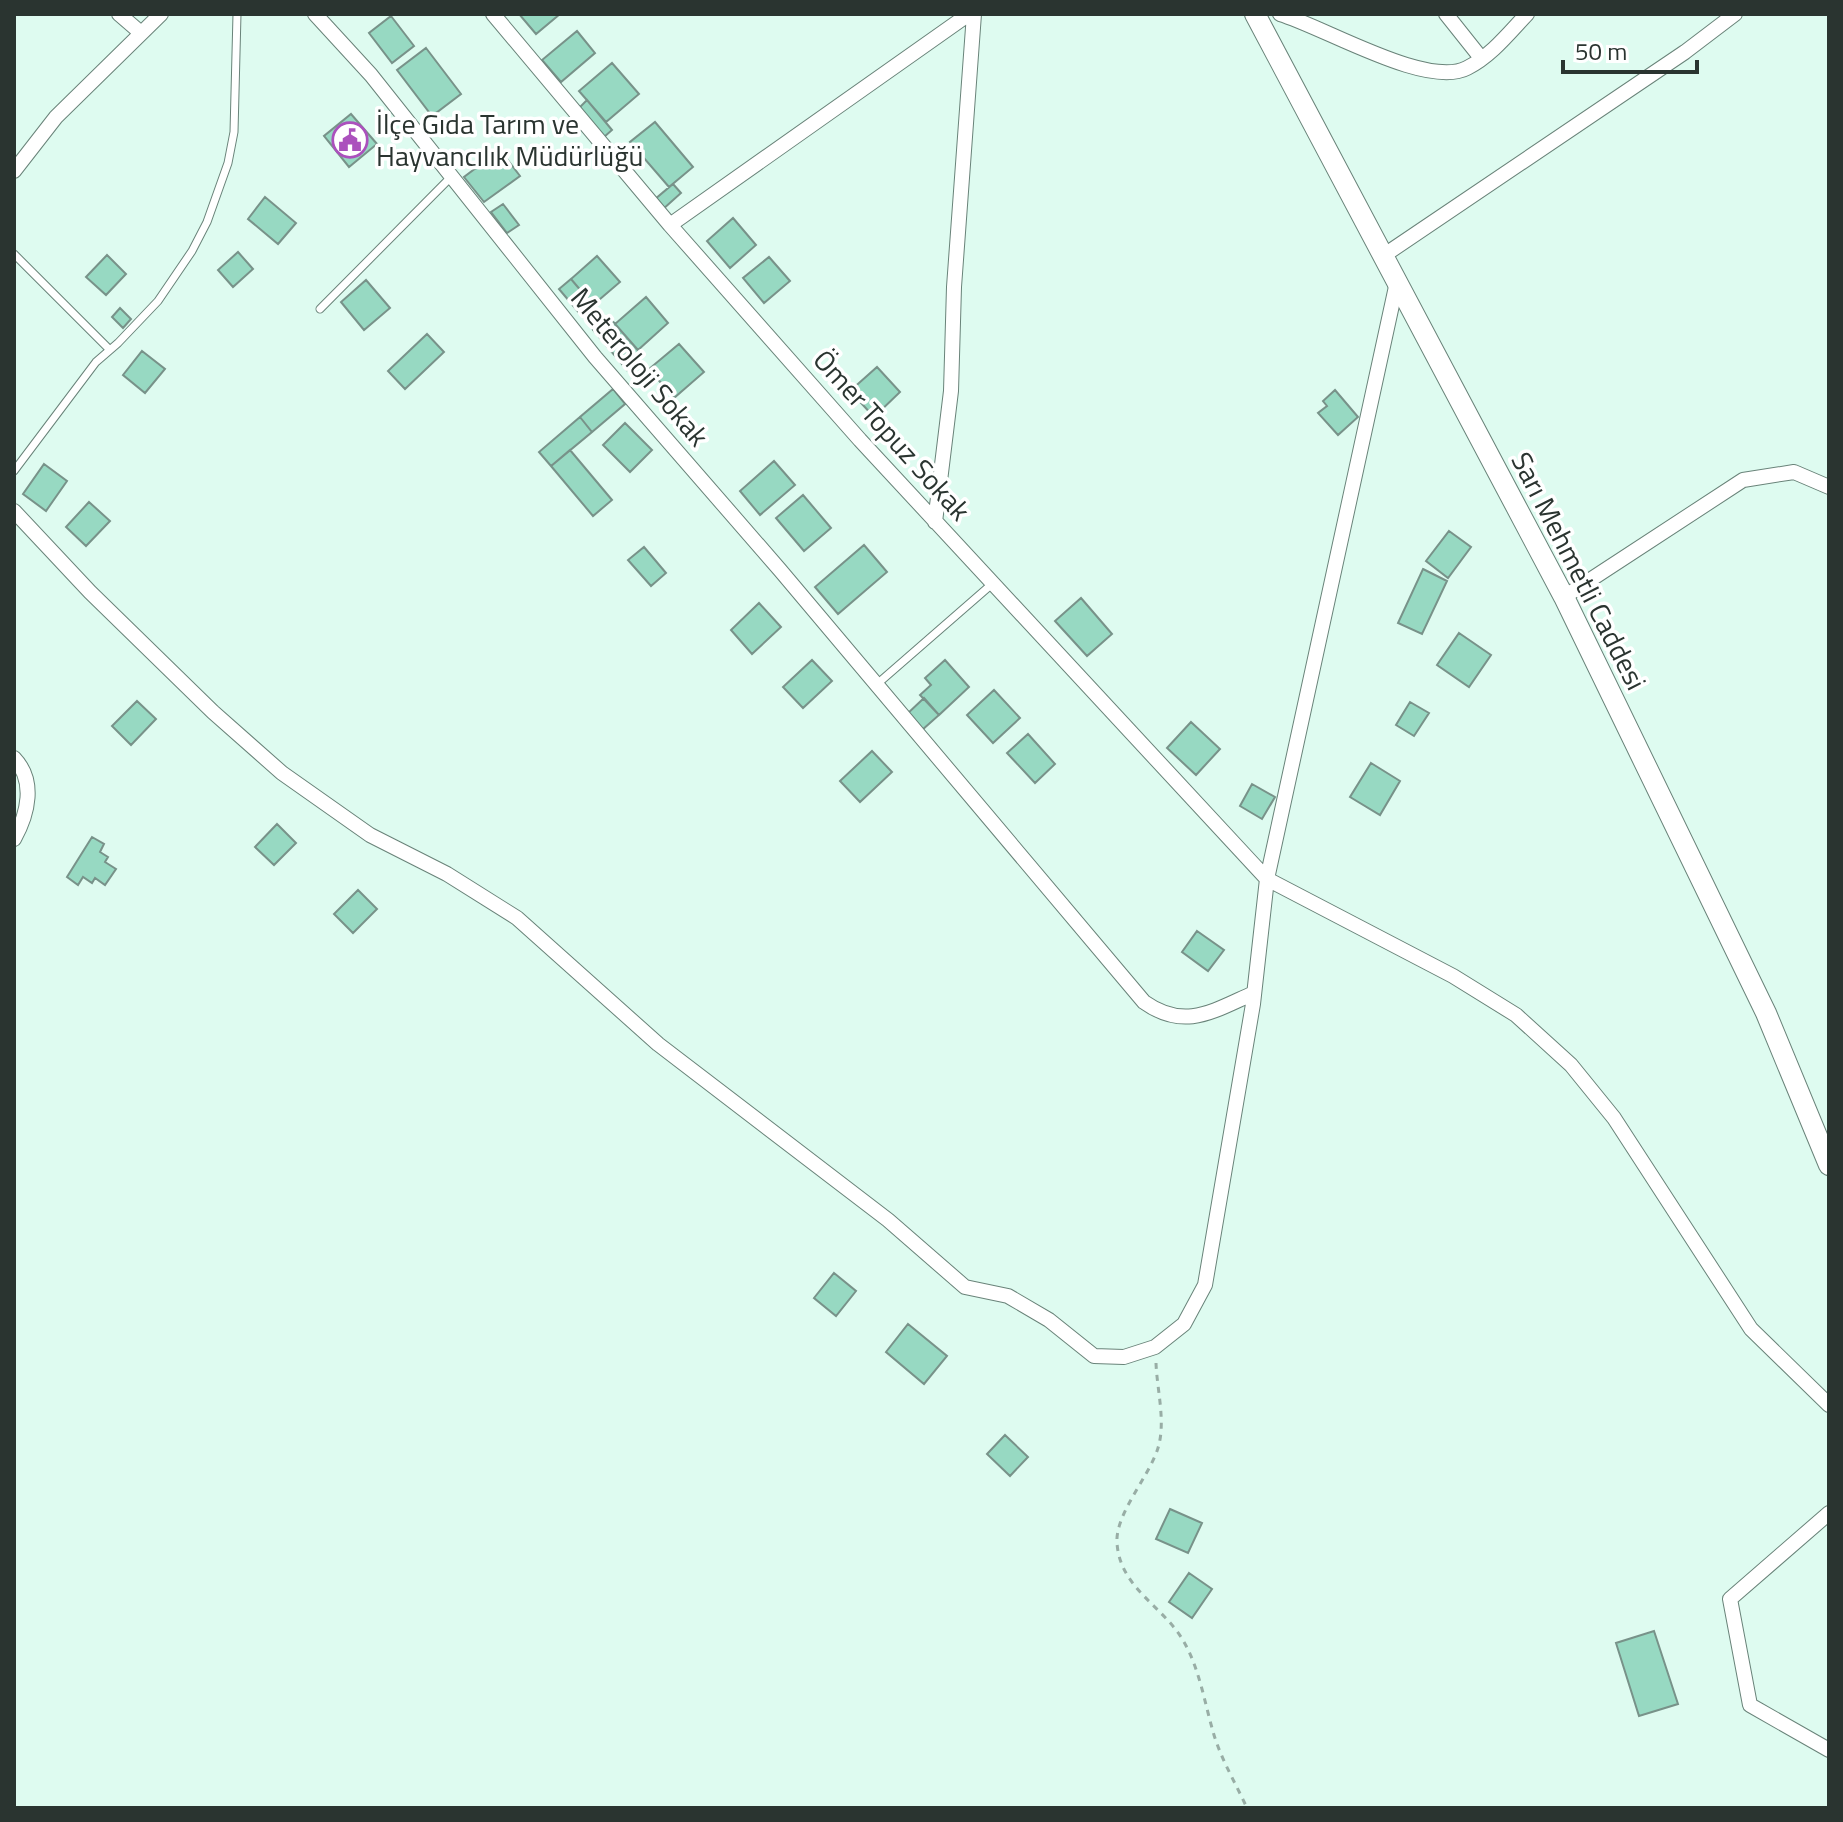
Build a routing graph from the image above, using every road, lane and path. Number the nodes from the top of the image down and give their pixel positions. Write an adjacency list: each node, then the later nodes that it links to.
1 (119, 14): 12 (street)
2 (161, 14): 12 (street)
3 (237, 14): 21 (lane)
4 (315, 14): 15 (street, Meteroloji Sokak)
5 (493, 14): 16 (street, Ömer Topuz Sokak)
6 (971, 14): 16 (street); 25 (street)
7 (1255, 14): 18 (street, Sarı Mehmetli Caddesi)
8 (1280, 14): 13 (street)
9 (1446, 14): 13 (street)
10 (1527, 14): 13 (street)
11 (1735, 14): 18 (street)
12 (141, 33): 14 (street)
13 (1481, 58)
14 (14, 171)
15 (451, 177): 20 (lane); 28 (street, Meteroloji Sokak)
16 (670, 225): 25 (street, Ömer Topuz Sokak)
17 (14, 254): 21 (lane)
18 (1383, 256): 19 (street, Sarı Mehmetli Caddesi)
19 (1397, 282): 27 (street, Sarı Mehmetli Caddesi); 31 (street)
20 (320, 309)
21 (110, 350): 22 (lane)
22 (14, 471)
23 (1829, 487): 27 (street)
24 (14, 511): 34 (street)
25 (935, 522): 26 (street, Ömer Topuz Sokak)
26 (993, 584): 28 (lane); 31 (street, Ömer Topuz Sokak)
27 (1564, 597): 33 (street, Sarı Mehmetli Caddesi)
28 (876, 685): 32 (street, Meteroloji Sokak)
29 (14, 758): 30 (street)
30 (14, 839)
31 (1267, 879): 32 (street); 35 (street, Ömer Topuz Sokak)
32 (1254, 993): 34 (street)
33 (1829, 1165)
34 (1155, 1347): 38 (path)
35 (1829, 1405)
36 (1829, 1513): 37 (street)
37 (1829, 1750)
38 (1247, 1808)

